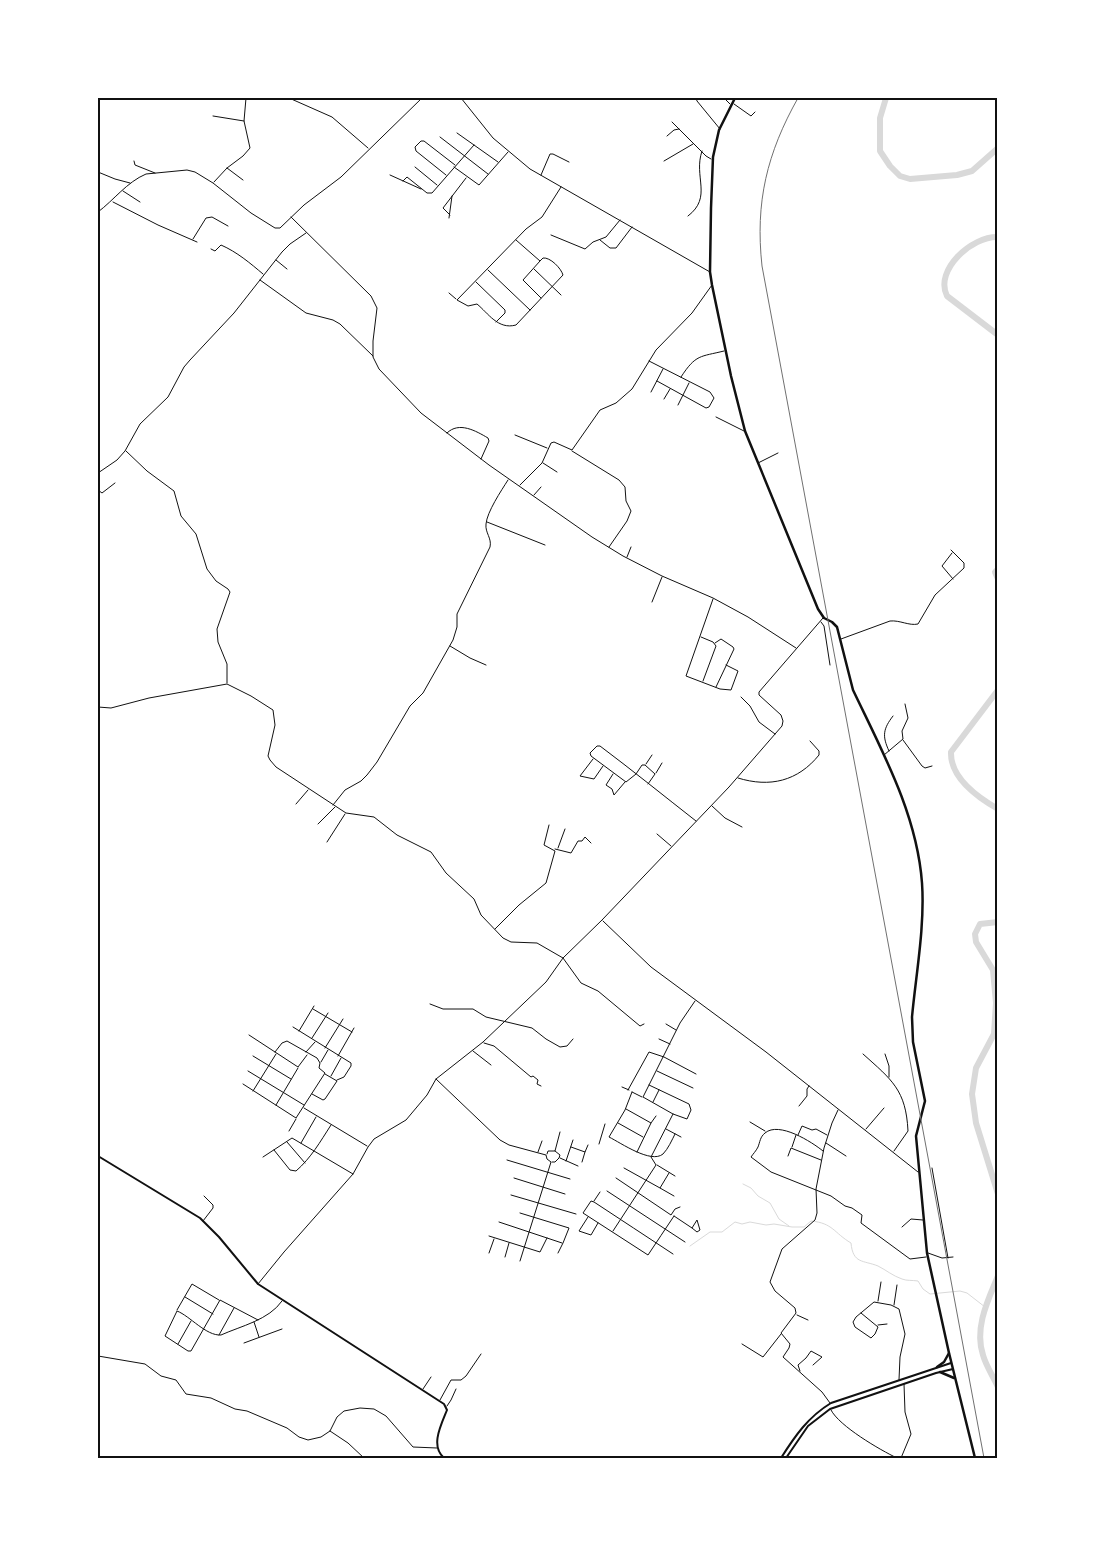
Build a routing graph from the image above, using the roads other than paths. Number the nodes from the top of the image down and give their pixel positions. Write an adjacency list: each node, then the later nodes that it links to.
1 (246, 98): 11 (street)
2 (289, 98): 20 (street)
3 (422, 98): 20 (street)
4 (461, 98): 21 (street)
5 (696, 98): 14 (street)
6 (724, 98): 8 (street)
7 (735, 98): 8 (highway)
8 (732, 104): 9 (street); 14 (highway)
9 (755, 112)
10 (214, 116): 11 (street)
11 (244, 121): 31 (street)
12 (672, 122): 13 (street)
13 (679, 129): 16 (street); 18 (street)
14 (720, 129): 27 (highway)
15 (457, 133): 19 (street)
16 (667, 136)
17 (440, 137): 23 (street)
18 (694, 144): 22 (street); 25 (street)
19 (474, 145): 23 (street); 28 (street)
20 (369, 149): 53 (street)
21 (508, 151): 28 (street); 37 (street)
22 (702, 151): 27 (street); 52 (street)
23 (464, 156): 30 (street); 35 (street)
24 (134, 161): 33 (street)
25 (664, 161)
26 (569, 162): 37 (street)
27 (713, 162): 70 (highway)
28 (499, 163): 35 (street)
29 (415, 166): 43 (street)
30 (455, 166): 36 (street); 36 (street); 38 (street)
31 (226, 168): 39 (street); 42 (street)
32 (98, 172): 41 (street)
33 (156, 173): 41 (street); 42 (street)
34 (390, 174): 40 (street)
35 (489, 175): 38 (street)
36 (447, 176): 43 (street)
37 (541, 176): 44 (street)
38 (467, 177): 47 (street)
39 (242, 180)
40 (403, 180): 45 (street); 45 (street)
41 (130, 183): 46 (street)
42 (213, 183): 53 (street)
43 (438, 186): 45 (street)
44 (561, 187): 55 (street); 60 (street)
45 (423, 190)
46 (122, 191): 48 (street); 49 (street)
47 (452, 196): 51 (street); 51 (street)
48 (113, 201): 50 (street); 61 (street)
49 (140, 202)
50 (98, 212)
51 (450, 215): 54 (street)
52 (688, 216)
53 (291, 217): 58 (street)
54 (449, 218)
55 (620, 219): 57 (street); 62 (street)
56 (228, 226): 61 (street)
57 (632, 226): 62 (street); 70 (street)
58 (306, 233): 65 (street); 83 (street)
59 (551, 235): 62 (street)
60 (516, 239): 66 (street); 69 (street)
61 (192, 240): 63 (street)
62 (599, 240)
63 (197, 242)
64 (211, 249): 71 (street)
65 (276, 260): 68 (street); 71 (street)
66 (540, 261): 67 (street); 75 (street)
67 (533, 268): 75 (street); 78 (street)
68 (287, 269)
69 (487, 269): 73 (street); 80 (street)
70 (710, 272): 74 (highway)
71 (263, 275): 72 (street)
72 (260, 280): 83 (street); 100 (street)
73 (475, 281): 79 (street); 81 (street)
74 (712, 285): 82 (highway); 84 (street)
75 (552, 287): 77 (street); 78 (street)
76 (449, 293): 79 (street)
77 (561, 294)
78 (541, 298): 80 (street)
79 (457, 300): 81 (street)
80 (530, 310): 81 (street)
81 (496, 322)
82 (725, 351): 86 (street); 95 (highway)
83 (373, 357): 96 (street)
84 (649, 360): 85 (street); 99 (street)
85 (663, 368): 86 (street); 87 (street)
86 (680, 377): 88 (street)
87 (657, 381): 89 (street); 90 (street)
88 (689, 382): 91 (street); 91 (street)
89 (670, 388): 91 (street); 92 (street)
90 (651, 392)
91 (683, 396): 93 (street)
92 (664, 399)
93 (678, 405)
94 (716, 417): 95 (street)
95 (745, 431): 104 (highway)
96 (447, 434): 102 (street); 102 (street)
97 (515, 435): 98 (street)
98 (548, 449): 99 (street); 103 (street)
99 (572, 450): 115 (street)
100 (125, 451): 106 (street); 133 (street)
101 (778, 453): 104 (street)
102 (481, 459): 107 (street)
103 (542, 463): 105 (street); 109 (street)
104 (758, 464): 122 (highway)
105 (557, 472)
106 (98, 473)
107 (509, 479): 109 (street); 113 (street)
108 (115, 483): 111 (street)
109 (519, 486): 112 (street)
110 (541, 486): 112 (street)
111 (98, 490)
112 (534, 496): 115 (street)
113 (486, 522): 114 (street); 127 (street)
114 (545, 545)
115 (609, 547): 117 (street)
116 (631, 547): 117 (street)
117 (626, 558): 118 (street)
118 (662, 576): 120 (street); 121 (street)
119 (954, 579): 119 (street); 125 (street)
120 (713, 598): 124 (street); 128 (street)
121 (652, 602)
122 (824, 618): 123 (street); 125 (highway)
123 (820, 622): 128 (street); 131 (street)
124 (700, 637): 126 (street); 132 (street)
125 (840, 639): 144 (highway)
126 (715, 643): 130 (street); 132 (street)
127 (450, 645): 129 (street); 158 (street)
128 (796, 648): 139 (street)
129 (486, 664)
130 (726, 665): 134 (street); 134 (street)
131 (830, 665)
132 (702, 682): 134 (street)
133 (227, 684): 137 (street); 156 (street)
134 (716, 687)
135 (741, 697): 139 (street)
136 (905, 704): 140 (street)
137 (98, 707)
138 (894, 716): 142 (street)
139 (775, 734): 153 (street)
140 (903, 739): 142 (street); 149 (street)
141 (810, 741): 153 (street)
142 (889, 752): 144 (street)
143 (652, 755): 147 (street)
144 (884, 755): 301 (highway)
145 (594, 758): 148 (street); 148 (street); 152 (street)
146 (662, 763): 151 (street)
147 (646, 765): 151 (street); 152 (street)
148 (604, 766): 150 (street)
149 (932, 766)
150 (614, 773): 154 (street); 154 (street)
151 (655, 773): 155 (street)
152 (636, 774): 154 (street); 155 (street)
153 (737, 778): 159 (street)
154 (625, 782)
155 (648, 784): 161 (street)
156 (308, 789): 157 (street); 158 (street)
157 (296, 804)
158 (334, 806): 160 (street); 162 (street)
159 (711, 806): 161 (street); 164 (street)
160 (346, 813): 167 (street); 173 (street)
161 (696, 821): 169 (street)
162 (318, 824)
163 (549, 825): 171 (street)
164 (742, 827)
165 (565, 830): 170 (street)
166 (657, 834): 169 (street)
167 (327, 842)
168 (591, 843): 170 (street)
169 (671, 847): 172 (street)
170 (557, 849): 171 (street)
171 (554, 850): 173 (street)
172 (602, 920): 174 (street); 175 (street)
173 (494, 929): 174 (street)
174 (563, 958): 182 (street); 185 (street)
175 (696, 1000): 188 (street); 225 (street)
176 (430, 1004): 182 (street)
177 (314, 1006): 178 (street)
178 (313, 1009): 180 (street); 189 (street)
179 (328, 1013): 180 (street)
180 (326, 1017): 183 (street); 192 (street)
181 (343, 1019): 183 (street)
182 (505, 1020): 193 (street); 196 (street)
183 (339, 1024): 190 (street); 198 (street)
184 (666, 1024): 188 (street)
185 (643, 1025)
186 (293, 1027): 189 (street)
187 (354, 1028): 190 (street)
188 (677, 1030): 197 (street)
189 (299, 1031): 192 (street)
190 (352, 1032): 206 (street)
191 (249, 1035): 201 (street)
192 (312, 1039): 195 (street)
193 (573, 1039)
194 (659, 1039): 197 (street)
195 (315, 1041): 198 (street); 202 (street)
196 (483, 1042): 200 (street); 226 (street)
197 (670, 1044): 208 (street)
198 (325, 1048): 199 (street)
199 (328, 1050): 206 (street); 209 (street)
200 (473, 1051): 211 (street); 218 (street)
201 (276, 1053): 202 (street); 210 (street); 212 (street)
202 (307, 1053): 209 (street); 212 (street)
203 (863, 1054): 219 (street)
204 (885, 1054): 219 (street)
205 (254, 1056): 210 (street)
206 (338, 1056): 207 (street)
207 (341, 1057): 217 (street); 222 (street)
208 (664, 1057): 214 (street); 216 (street); 229 (street)
209 (320, 1063): 215 (street)
210 (269, 1065): 220 (street); 221 (street)
211 (492, 1066)
212 (298, 1067): 221 (street)
213 (248, 1071): 220 (street)
214 (657, 1071): 224 (street); 228 (street)
215 (325, 1073): 217 (street); 234 (street)
216 (696, 1074)
217 (330, 1077): 222 (street)
218 (436, 1078): 271 (street); 277 (street)
219 (889, 1078): 281 (street)
220 (261, 1079): 231 (street); 232 (street)
221 (291, 1079): 232 (street)
222 (337, 1080): 234 (street)
223 (243, 1084): 231 (street)
224 (649, 1085): 230 (street); 235 (street)
225 (809, 1085): 239 (street); 242 (street)
226 (541, 1086)
227 (622, 1087): 229 (street)
228 (693, 1088)
229 (628, 1090): 233 (street)
230 (659, 1090): 236 (street); 243 (street)
231 (253, 1091): 237 (street)
232 (283, 1092): 237 (street); 238 (street)
233 (632, 1092): 235 (street); 241 (street)
234 (312, 1094): 238 (street)
235 (643, 1097): 236 (street)
236 (653, 1103): 243 (street)
237 (276, 1105): 246 (street)
238 (304, 1106): 244 (street); 246 (street)
239 (799, 1106)
240 (884, 1108): 255 (street)
241 (625, 1109): 248 (street); 249 (street)
242 (839, 1109): 255 (street); 261 (street)
243 (673, 1114): 254 (street)
244 (317, 1116): 252 (street); 267 (street)
245 (656, 1116): 249 (street)
246 (296, 1118): 256 (street)
247 (750, 1122): 258 (street)
248 (618, 1123): 262 (street); 279 (street)
249 (651, 1123): 262 (street)
250 (799, 1123): 253 (street)
251 (605, 1124): 269 (street)
252 (331, 1125): 271 (street); 275 (street)
253 (802, 1126): 260 (street); 261 (street)
254 (665, 1128): 259 (street); 287 (street)
255 (866, 1130): 281 (street)
256 (289, 1131)
257 (560, 1132): 276 (street)
258 (766, 1132): 260 (street); 310 (street)
259 (675, 1134): 263 (street); 287 (street)
260 (797, 1135): 273 (street); 280 (street)
261 (828, 1135): 268 (street)
262 (644, 1137): 279 (street)
263 (681, 1137)
264 (573, 1140): 272 (street)
265 (286, 1141): 267 (street); 274 (street); 294 (street)
266 (542, 1141): 277 (street)
267 (301, 1142): 275 (street)
268 (826, 1143): 280 (street); 285 (street)
269 (599, 1144)
270 (588, 1145): 278 (street)
271 (368, 1147): 302 (street)
272 (571, 1147): 278 (street); 291 (street)
273 (791, 1148): 284 (street); 290 (street)
274 (274, 1150): 286 (street); 294 (street)
275 (315, 1151): 294 (street); 302 (street)
276 (555, 1151): 282 (street); 288 (street)
277 (538, 1152): 282 (street)
278 (586, 1152): 293 (street)
279 (637, 1152): 287 (street)
280 (824, 1152): 290 (street)
281 (893, 1152): 301 (street)
282 (546, 1155): 292 (street)
283 (98, 1156): 329 (street)
284 (788, 1156)
285 (846, 1156)
286 (263, 1157)
287 (651, 1157): 295 (street)
288 (559, 1158): 291 (street); 292 (street)
289 (507, 1160): 299 (street)
290 (822, 1160): 310 (street)
291 (566, 1161): 296 (street)
292 (551, 1162): 299 (street)
293 (582, 1162)
294 (305, 1164)
295 (656, 1165): 300 (street); 307 (street)
296 (578, 1166)
297 (624, 1168): 307 (street)
298 (932, 1168): 351 (street)
299 (547, 1172): 306 (street); 308 (street)
300 (669, 1173): 303 (street); 309 (street)
301 (919, 1173): 328 (highway)
302 (353, 1174): 354 (street)
303 (675, 1176)
304 (514, 1178): 308 (street)
305 (616, 1178): 313 (street)
306 (570, 1179)
307 (646, 1180): 309 (street); 313 (street)
308 (543, 1187): 314 (street); 319 (street)
309 (660, 1188): 317 (street)
310 (816, 1190): 348 (street); 365 (street)
311 (606, 1191): 320 (street)
312 (600, 1192): 318 (street)
313 (638, 1192): 320 (street); 324 (street)
314 (565, 1194)
315 (511, 1195): 319 (street)
316 (204, 1196): 329 (street)
317 (674, 1196)
318 (594, 1202): 325 (street); 327 (street)
319 (538, 1203): 323 (street); 326 (street)
320 (629, 1206): 327 (street); 334 (street)
321 (680, 1207): 324 (street)
322 (520, 1213): 326 (street)
323 (576, 1214)
324 (672, 1215): 333 (street); 334 (street)
325 (588, 1216): 331 (street); 331 (street)
326 (534, 1217): 336 (street); 342 (street)
327 (620, 1220): 335 (street); 343 (street)
328 (924, 1220): 332 (street); 348 (highway)
329 (203, 1221): 354 (street)
330 (499, 1222): 336 (street)
331 (598, 1223): 335 (street)
332 (902, 1227)
333 (692, 1228)
334 (665, 1229): 341 (street); 343 (street)
335 (612, 1232): 343 (street)
336 (530, 1233): 339 (street); 344 (street)
337 (489, 1236): 338 (street)
338 (494, 1238): 340 (street); 346 (street)
339 (547, 1238): 342 (street); 344 (street)
340 (509, 1242): 344 (street); 349 (street)
341 (684, 1242)
342 (563, 1243): 345 (street)
343 (656, 1243): 347 (street)
344 (525, 1247): 352 (street)
345 (558, 1252)
346 (489, 1253)
347 (674, 1254)
348 (928, 1254): 351 (street); 382 (highway)
349 (505, 1257)
350 (953, 1257): 351 (street)
351 (948, 1258)
352 (520, 1261)
353 (881, 1282): 359 (street)
354 (258, 1284): 358 (street)
355 (898, 1285): 360 (street)
356 (184, 1296): 357 (street); 362 (street); 364 (street)
357 (220, 1300): 361 (street); 364 (street)
358 (282, 1301): 367 (street); 396 (street)
359 (878, 1302): 360 (street); 363 (street)
360 (894, 1306): 393 (street)
361 (234, 1308): 367 (street); 372 (street)
362 (177, 1311): 366 (street); 381 (street)
363 (862, 1313): 371 (street); 371 (street)
364 (213, 1314): 373 (street)
365 (796, 1314): 368 (street); 376 (street)
366 (191, 1320): 373 (street); 381 (street)
367 (258, 1320): 369 (street)
368 (808, 1320)
369 (253, 1321): 375 (street); 378 (street)
370 (887, 1324): 371 (street)
371 (878, 1325)
372 (224, 1326): 375 (street); 377 (street)
373 (204, 1329): 377 (street); 381 (street)
374 (282, 1330): 378 (street)
375 (228, 1332): 377 (street)
376 (781, 1333): 380 (street); 389 (street)
377 (219, 1336)
378 (260, 1338): 379 (street)
379 (244, 1343)
380 (742, 1344)
381 (177, 1345)
382 (949, 1353): 385 (highway); 387 (highway)
383 (481, 1354): 399 (street)
384 (98, 1356): 403 (street)
385 (952, 1363): 387 (street); 388 (highway)
386 (813, 1365): 389 (street)
387 (937, 1367): 393 (street)
388 (953, 1369): 390 (street); 392 (highway)
389 (800, 1372): 400 (street)
390 (940, 1372): 392 (highway); 394 (street)
391 (431, 1377): 396 (street)
392 (955, 1378): 411 (highway)
393 (899, 1380): 397 (street)
394 (904, 1383): 398 (street); 410 (street)
395 (456, 1389): 401 (street)
396 (422, 1390): 399 (street)
397 (853, 1395): 398 (street); 400 (street)
398 (854, 1400): 402 (street)
399 (440, 1401): 401 (street)
400 (831, 1403): 407 (street)
401 (446, 1407): 404 (street)
402 (830, 1409): 408 (street); 409 (street)
403 (330, 1431): 404 (street); 405 (street)
404 (437, 1448): 406 (street)
405 (364, 1458)
406 (444, 1458)
407 (781, 1458)
408 (786, 1458)
409 (897, 1458)
410 (902, 1458)
411 (975, 1458)

